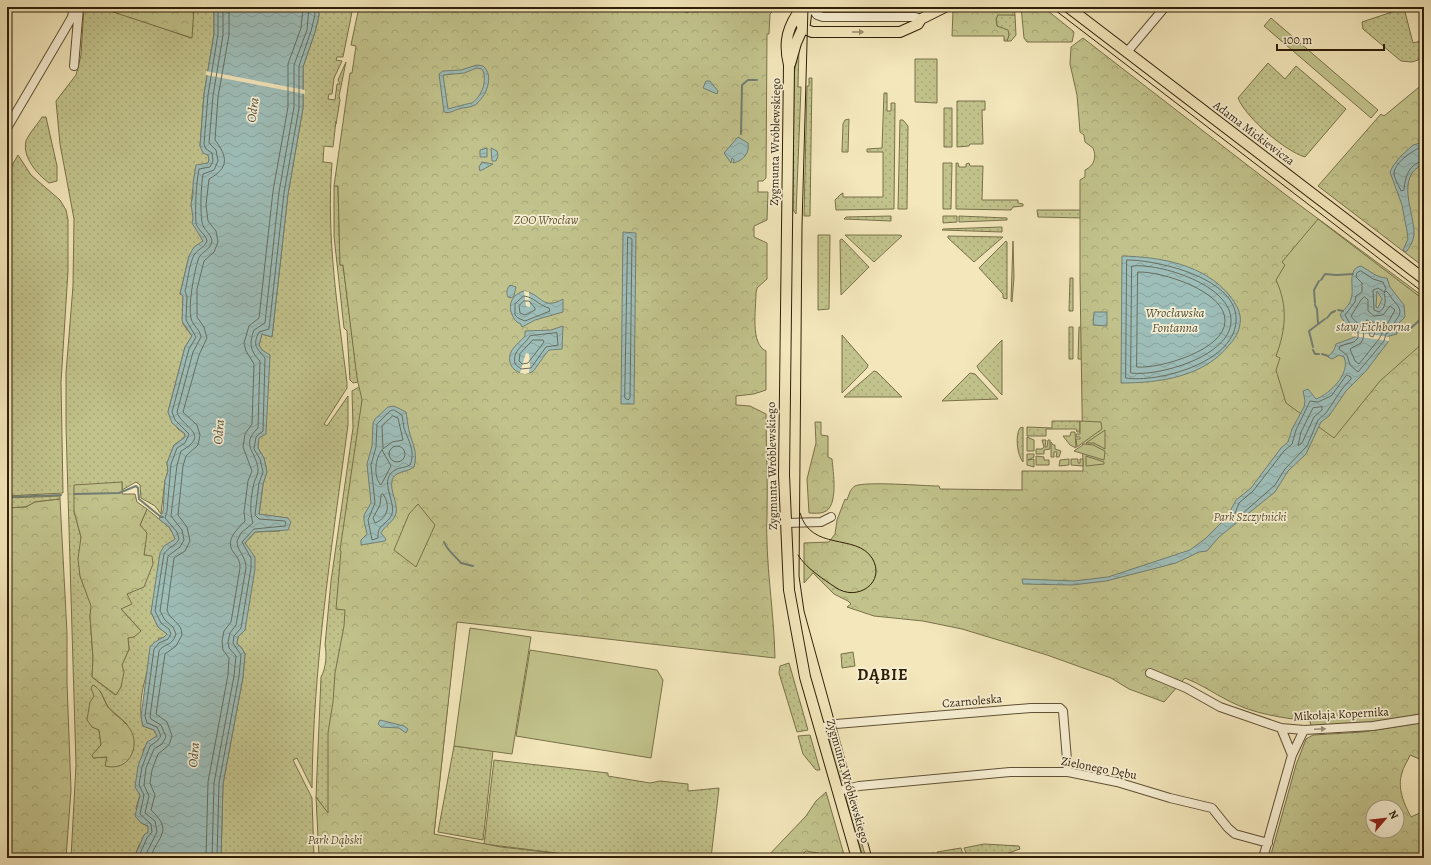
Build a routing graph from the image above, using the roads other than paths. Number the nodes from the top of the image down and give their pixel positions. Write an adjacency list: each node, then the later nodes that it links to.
1 (74, 7): 14 (street)
2 (79, 7): 13 (street)
3 (807, 7): 10 (main road, Zygmunta Wróblewskiego)
4 (811, 7): 9 (street)
5 (945, 7): 9 (main road)
6 (1068, 7): 11 (main road, Adama Mickiewicza)
7 (1165, 7): 11 (street)
8 (799, 11): 10 (main road); 12 (main road, Zygmunta Wróblewskiego)
9 (921, 19): 10 (main road, one-way to 9)
10 (803, 28): 12 (main road, Zygmunta Wróblewskiego)
11 (1127, 52): 15 (main road, Adama Mickiewicza)
12 (789, 65): 17 (main road, Zygmunta Wróblewskiego)
13 (74, 66)
14 (7, 128)
15 (1424, 279)
16 (831, 517): 17 (street)
17 (786, 523): 20 (main road, Zygmunta Wróblewskiego)
18 (1150, 673): 21 (street, Mikołaja Kopernika)
19 (1424, 718): 22 (street, Mikołaja Kopernika, one-way to 19)
20 (820, 728): 24 (street, Czarnoleska); 25 (main road, Zygmunta Wróblewskiego)
21 (1281, 728): 22 (street, Mikołaja Kopernika); 23 (street)
22 (1304, 730): 23 (street)
23 (1292, 755): 26 (street)
24 (1068, 772): 25 (street, Zielonego Dębu); 26 (street, Zielonego Dębu)
25 (838, 790): 27 (main road, Zygmunta Wróblewskiego)
26 (1268, 843): 28 (street)
27 (857, 858)
28 (1263, 858)

